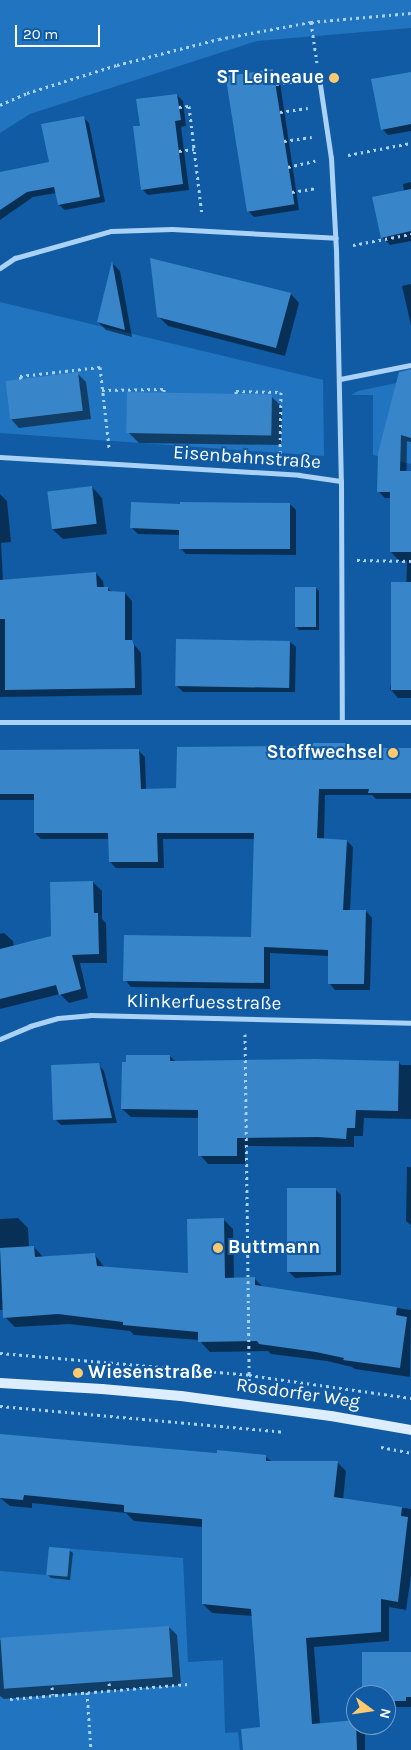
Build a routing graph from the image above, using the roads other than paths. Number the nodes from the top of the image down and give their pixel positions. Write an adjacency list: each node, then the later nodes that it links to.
1 (319, 78): 2 (street)
2 (336, 238): 3 (street); 5 (street)
3 (0, 268)
4 (411, 365): 5 (street)
5 (340, 379): 7 (street)
6 (0, 457): 7 (street, Eisenbahnstraße)
7 (341, 481): 9 (street, Eisenbahnstraße)
8 (0, 722): 9 (street)
9 (342, 722): 10 (street)
10 (411, 722)
11 (411, 1022): 12 (street, Klinkerfuesstraße)
12 (0, 1040)
13 (0, 1383): 14 (street, Rosdorfer Weg)
14 (411, 1430)

